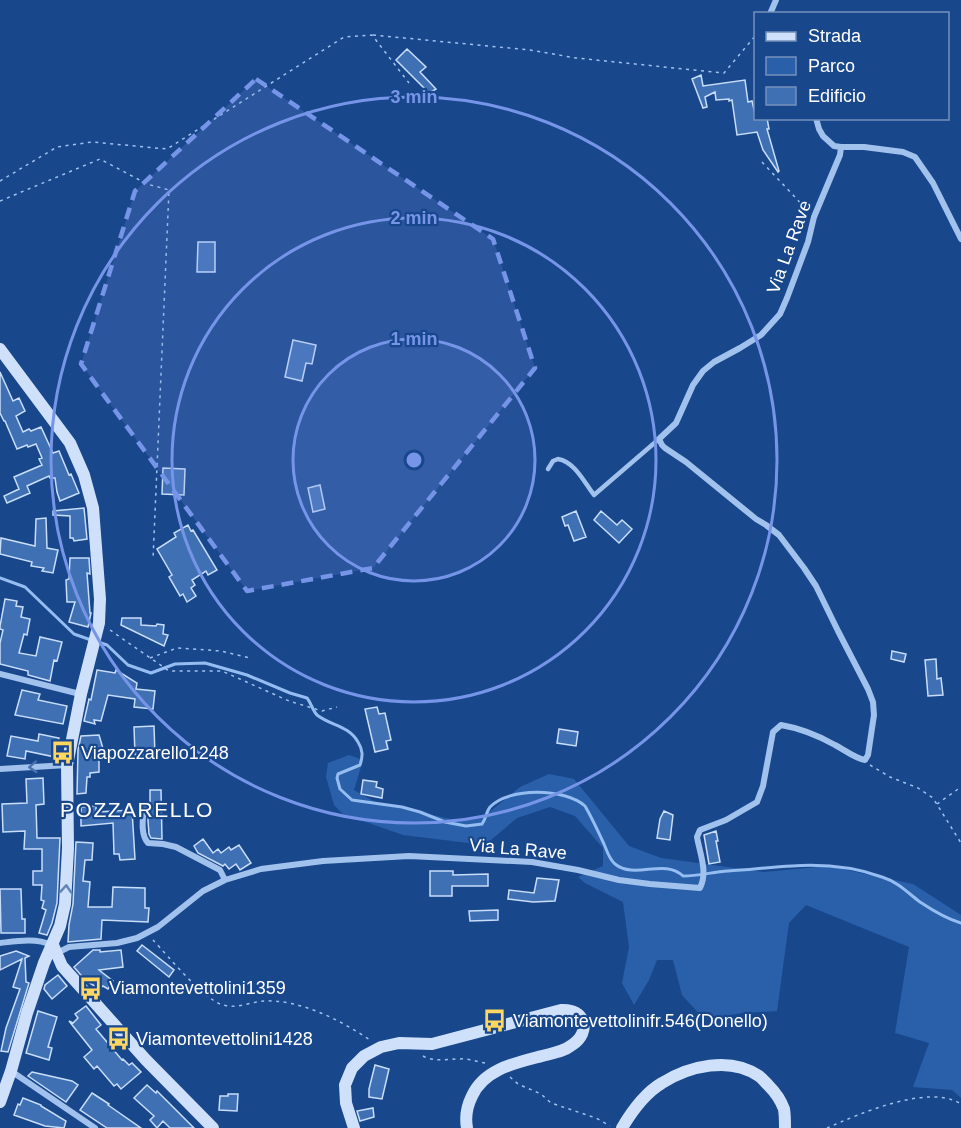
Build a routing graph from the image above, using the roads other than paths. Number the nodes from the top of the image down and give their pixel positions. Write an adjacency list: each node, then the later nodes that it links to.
1 (817, 120): 2 (street)
2 (841, 147): 3 (street); 5 (street, Via La Rave)
3 (961, 238)
4 (0, 349): 8 (street)
5 (659, 439): 6 (lane); 12 (street, Via La Rave)
6 (548, 469)
7 (0, 674): 8 (street)
8 (81, 694): 9 (street)
9 (67, 765): 10 (street, one-way to 10); 14 (street, one-way to 9)
10 (0, 768)
11 (144, 806): 12 (street)
12 (225, 880): 14 (street, Via La Rave)
13 (0, 943): 14 (street)
14 (55, 949): 15 (street); 18 (street)
15 (11, 1071): 16 (street); 17 (street)
16 (0, 1101)
17 (95, 1128)
18 (213, 1128)
19 (354, 1128): 20 (street)
20 (467, 1128)
21 (622, 1128): 22 (street)
22 (785, 1128)

